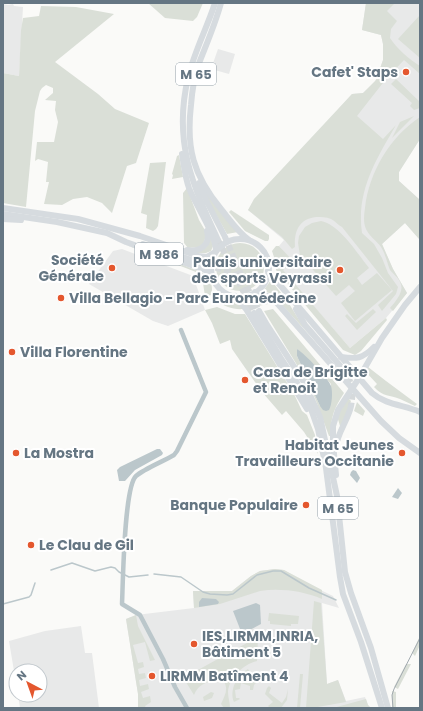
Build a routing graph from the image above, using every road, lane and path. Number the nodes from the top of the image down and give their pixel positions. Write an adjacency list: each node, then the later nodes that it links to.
1 (215, 3): 3 (main road, M 65)
2 (221, 3): 4 (main road, M 65)
3 (182, 133): 6 (main road, M 65); 12 (main road, M 65)
4 (193, 160): 11 (main road, M 65); 13 (main road, M 65)
5 (3, 208): 14 (main road, M 986)
6 (200, 212): 14 (main road, M 65); 15 (main road, M 65)
7 (3, 214): 9 (main road, M 986)
8 (3, 219): 9 (main road, M 986)
9 (42, 220): 10 (main road, M 986)
10 (107, 233): 16 (main road); 18 (main road, M 986)
11 (225, 237)
12 (218, 240)
13 (249, 240): 15 (main road); 17 (main road)
14 (162, 244): 15 (main road, M 986)
15 (215, 252): 18 (main road)
16 (207, 265)
17 (268, 271): 20 (main road); 22 (main road)
18 (212, 275): 21 (main road)
19 (420, 287): 23 (main road)
20 (255, 292): 21 (main road); 27 (main road)
21 (235, 296): 32 (main road)
22 (289, 296): 24 (main road); 25 (main road)
23 (382, 338): 24 (main road); 26 (main road)
24 (341, 357): 26 (main road)
25 (343, 369)
26 (359, 378): 27 (main road); 29 (main road)
27 (352, 388): 30 (main road); 33 (main road)
28 (351, 406): 31 (main road)
29 (420, 412)
30 (334, 418): 31 (main road); 34 (main road)
31 (340, 432): 34 (main road)
32 (321, 444): 35 (main road, M 65); 36 (main road, M 65)
33 (420, 453)
34 (335, 460): 35 (main road)
35 (337, 496): 37 (main road, M 65)
36 (382, 708)
37 (388, 708)

